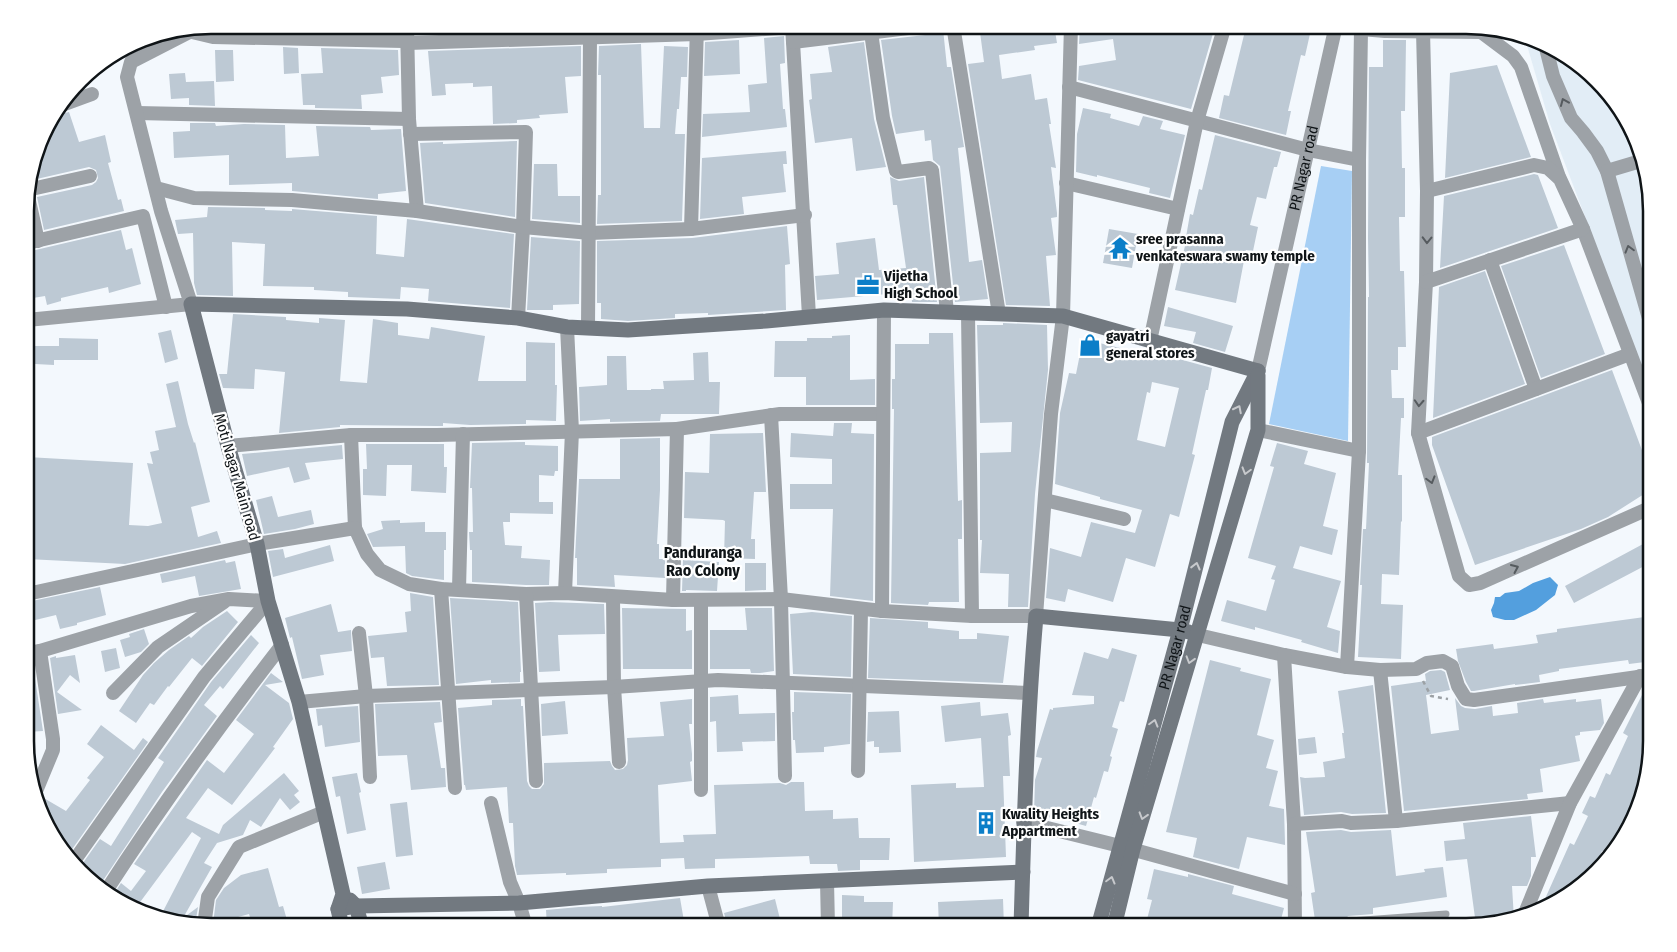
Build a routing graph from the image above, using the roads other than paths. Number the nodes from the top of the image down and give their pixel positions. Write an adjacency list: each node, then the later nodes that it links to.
1 (206, 34): 18 (street)
2 (408, 34): 18 (street)
3 (626, 34): 16 (street)
4 (697, 34): 40 (street)
5 (792, 34): 17 (street)
6 (841, 34): 17 (street)
7 (872, 34): 50 (street)
8 (954, 34): 52 (street)
9 (1071, 34): 20 (street)
10 (1223, 34): 24 (street)
11 (1334, 34): 26 (street, PR Nagar road)
12 (1358, 34): 27 (street)
13 (1423, 34): 35 (street)
14 (1483, 34): 31 (street)
15 (185, 36): 23 (street, Moti Nagar Main road)
16 (590, 36): 18 (street); 42 (street)
17 (793, 42): 38 (street)
18 (408, 43): 25 (street)
19 (1546, 53): 29 (street, one-way to 19)
20 (1069, 87): 24 (street); 32 (street)
21 (92, 94): 22 (street)
22 (71, 102)
23 (137, 113): 25 (street); 33 (street, Moti Nagar Main road)
24 (1197, 121): 26 (street); 36 (street)
25 (410, 127): 37 (street); 39 (street)
26 (1308, 150): 27 (street); 61 (street, PR Nagar road)
27 (1358, 160): 73 (street)
28 (1636, 162): 29 (street)
29 (1607, 171): 46 (street, one-way to 29)
30 (90, 176): 34 (street)
31 (1560, 179): 35 (street); 41 (street)
32 (1066, 182): 36 (street); 54 (street)
33 (156, 188): 37 (street); 47 (street, Moti Nagar Main road)
34 (35, 189)
35 (1427, 192): 45 (street, one-way to 45)
36 (1178, 209): 59 (street)
37 (417, 211): 39 (street)
38 (805, 215): 40 (street); 53 (street)
39 (524, 227): 42 (street); 55 (street)
40 (691, 229): 42 (street)
41 (1583, 229): 44 (street); 60 (street)
42 (590, 233): 58 (street)
43 (34, 242): 48 (street)
44 (1490, 260): 45 (street); 63 (street)
45 (1426, 282): 70 (street, one-way to 70)
46 (1643, 298)
47 (190, 304): 48 (street); 55 (street); 72 (street, Moti Nagar Main road)
48 (166, 307): 56 (street)
49 (884, 310): 50 (street); 53 (street); 64 (street)
50 (947, 312): 51 (street)
51 (968, 313): 52 (street); 92 (street)
52 (999, 314): 54 (street)
53 (809, 316): 58 (street)
54 (1063, 316): 59 (street); 74 (street)
55 (518, 318): 57 (street)
56 (34, 319)
57 (567, 327): 58 (street); 68 (street)
58 (588, 328)
59 (1150, 341): 61 (street)
60 (1630, 354): 62 (street); 63 (street)
61 (1258, 371): 67 (street, PR Nagar road); 94 (street, PR Nagar road, one-way to 61)
62 (1643, 388)
63 (1536, 389): 70 (street)
64 (883, 414): 65 (street); 91 (street)
65 (771, 415): 66 (street); 86 (street)
66 (677, 429): 68 (street); 87 (street)
67 (1258, 430): 73 (street); 96 (street, PR Nagar road, one-way to 96)
68 (572, 431): 69 (street); 83 (street)
69 (463, 434): 71 (street); 80 (street)
70 (1418, 434): 75 (street, one-way to 75)
71 (351, 435): 72 (street); 77 (street)
72 (228, 446): 78 (street, Moti Nagar Main road)
73 (1359, 451): 101 (street)
74 (1045, 500): 76 (street); 93 (street)
75 (1643, 511)
76 (1124, 519)
77 (355, 528): 78 (street); 79 (street)
78 (257, 544): 81 (street); 89 (street, Moti Nagar Main road)
79 (441, 589): 80 (street); 112 (street)
80 (459, 589): 82 (street)
81 (34, 592)
82 (526, 594): 83 (street); 109 (street)
83 (565, 594): 84 (street)
84 (613, 597): 87 (street); 108 (street)
85 (229, 599): 89 (street); 98 (street); 110 (street)
86 (781, 599): 88 (street); 90 (street); 106 (street)
87 (673, 600): 88 (street)
88 (701, 600): 104 (street)
89 (268, 601): 97 (street, Moti Nagar Main road); 130 (street)
90 (862, 609): 91 (street); 107 (street)
91 (882, 611): 92 (street)
92 (972, 616): 93 (street)
93 (1036, 616): 94 (street); 111 (street)
94 (1180, 630): 96 (street); 129 (street, PR Nagar road, one-way to 94)
95 (359, 633): 113 (street)
96 (1198, 635): 99 (street); 129 (street, PR Nagar road, one-way to 129)
97 (282, 645): 114 (street, Moti Nagar Main road); 133 (street)
98 (34, 652)
99 (1284, 655): 101 (street); 128 (street)
100 (34, 656): 120 (street)
101 (1347, 667): 102 (street)
102 (1380, 670): 103 (street); 126 (street)
103 (1643, 676)
104 (700, 681): 106 (street); 108 (street); 122 (street)
105 (1643, 681): 124 (street)
106 (783, 683): 107 (street); 117 (street)
107 (860, 686): 111 (street); 116 (street)
108 (614, 687): 109 (street); 115 (street)
109 (531, 691): 112 (street); 119 (street)
110 (113, 693)
111 (1029, 693): 127 (street)
112 (447, 694): 113 (street); 121 (street)
113 (366, 696): 114 (street); 118 (street)
114 (299, 702): 125 (street, Moti Nagar Main road)
115 (619, 762)
116 (858, 770)
117 (785, 776)
118 (370, 777)
119 (536, 781)
120 (39, 784)
121 (455, 788)
122 (701, 790)
123 (492, 803): 137 (street)
124 (1570, 803): 126 (street); 139 (street)
125 (324, 812): 135 (street, Moti Nagar Main road); 142 (street)
126 (1396, 821): 128 (street)
127 (1023, 822): 129 (street); 131 (street)
128 (1294, 824): 136 (street)
129 (1126, 847): 136 (street); 149 (street, PR Nagar road, one-way to 129); 150 (street, PR Nagar road)
130 (77, 857)
131 (1023, 872): 132 (street); 148 (street)
132 (827, 881): 134 (street); 147 (street)
133 (109, 886)
134 (708, 886): 137 (street); 146 (street)
135 (343, 894): 138 (street); 140 (street)
136 (1295, 894): 151 (street)
137 (519, 904): 138 (street); 145 (street)
138 (356, 906): 140 (street); 144 (street)
139 (1527, 907)
140 (338, 909): 143 (street)
141 (1446, 914): 152 (lane)
142 (205, 918)
143 (340, 918)
144 (359, 918)
145 (523, 918)
146 (717, 918)
147 (828, 918)
148 (1021, 918)
149 (1101, 918)
150 (1115, 918)
151 (1294, 918)
152 (1391, 918)

